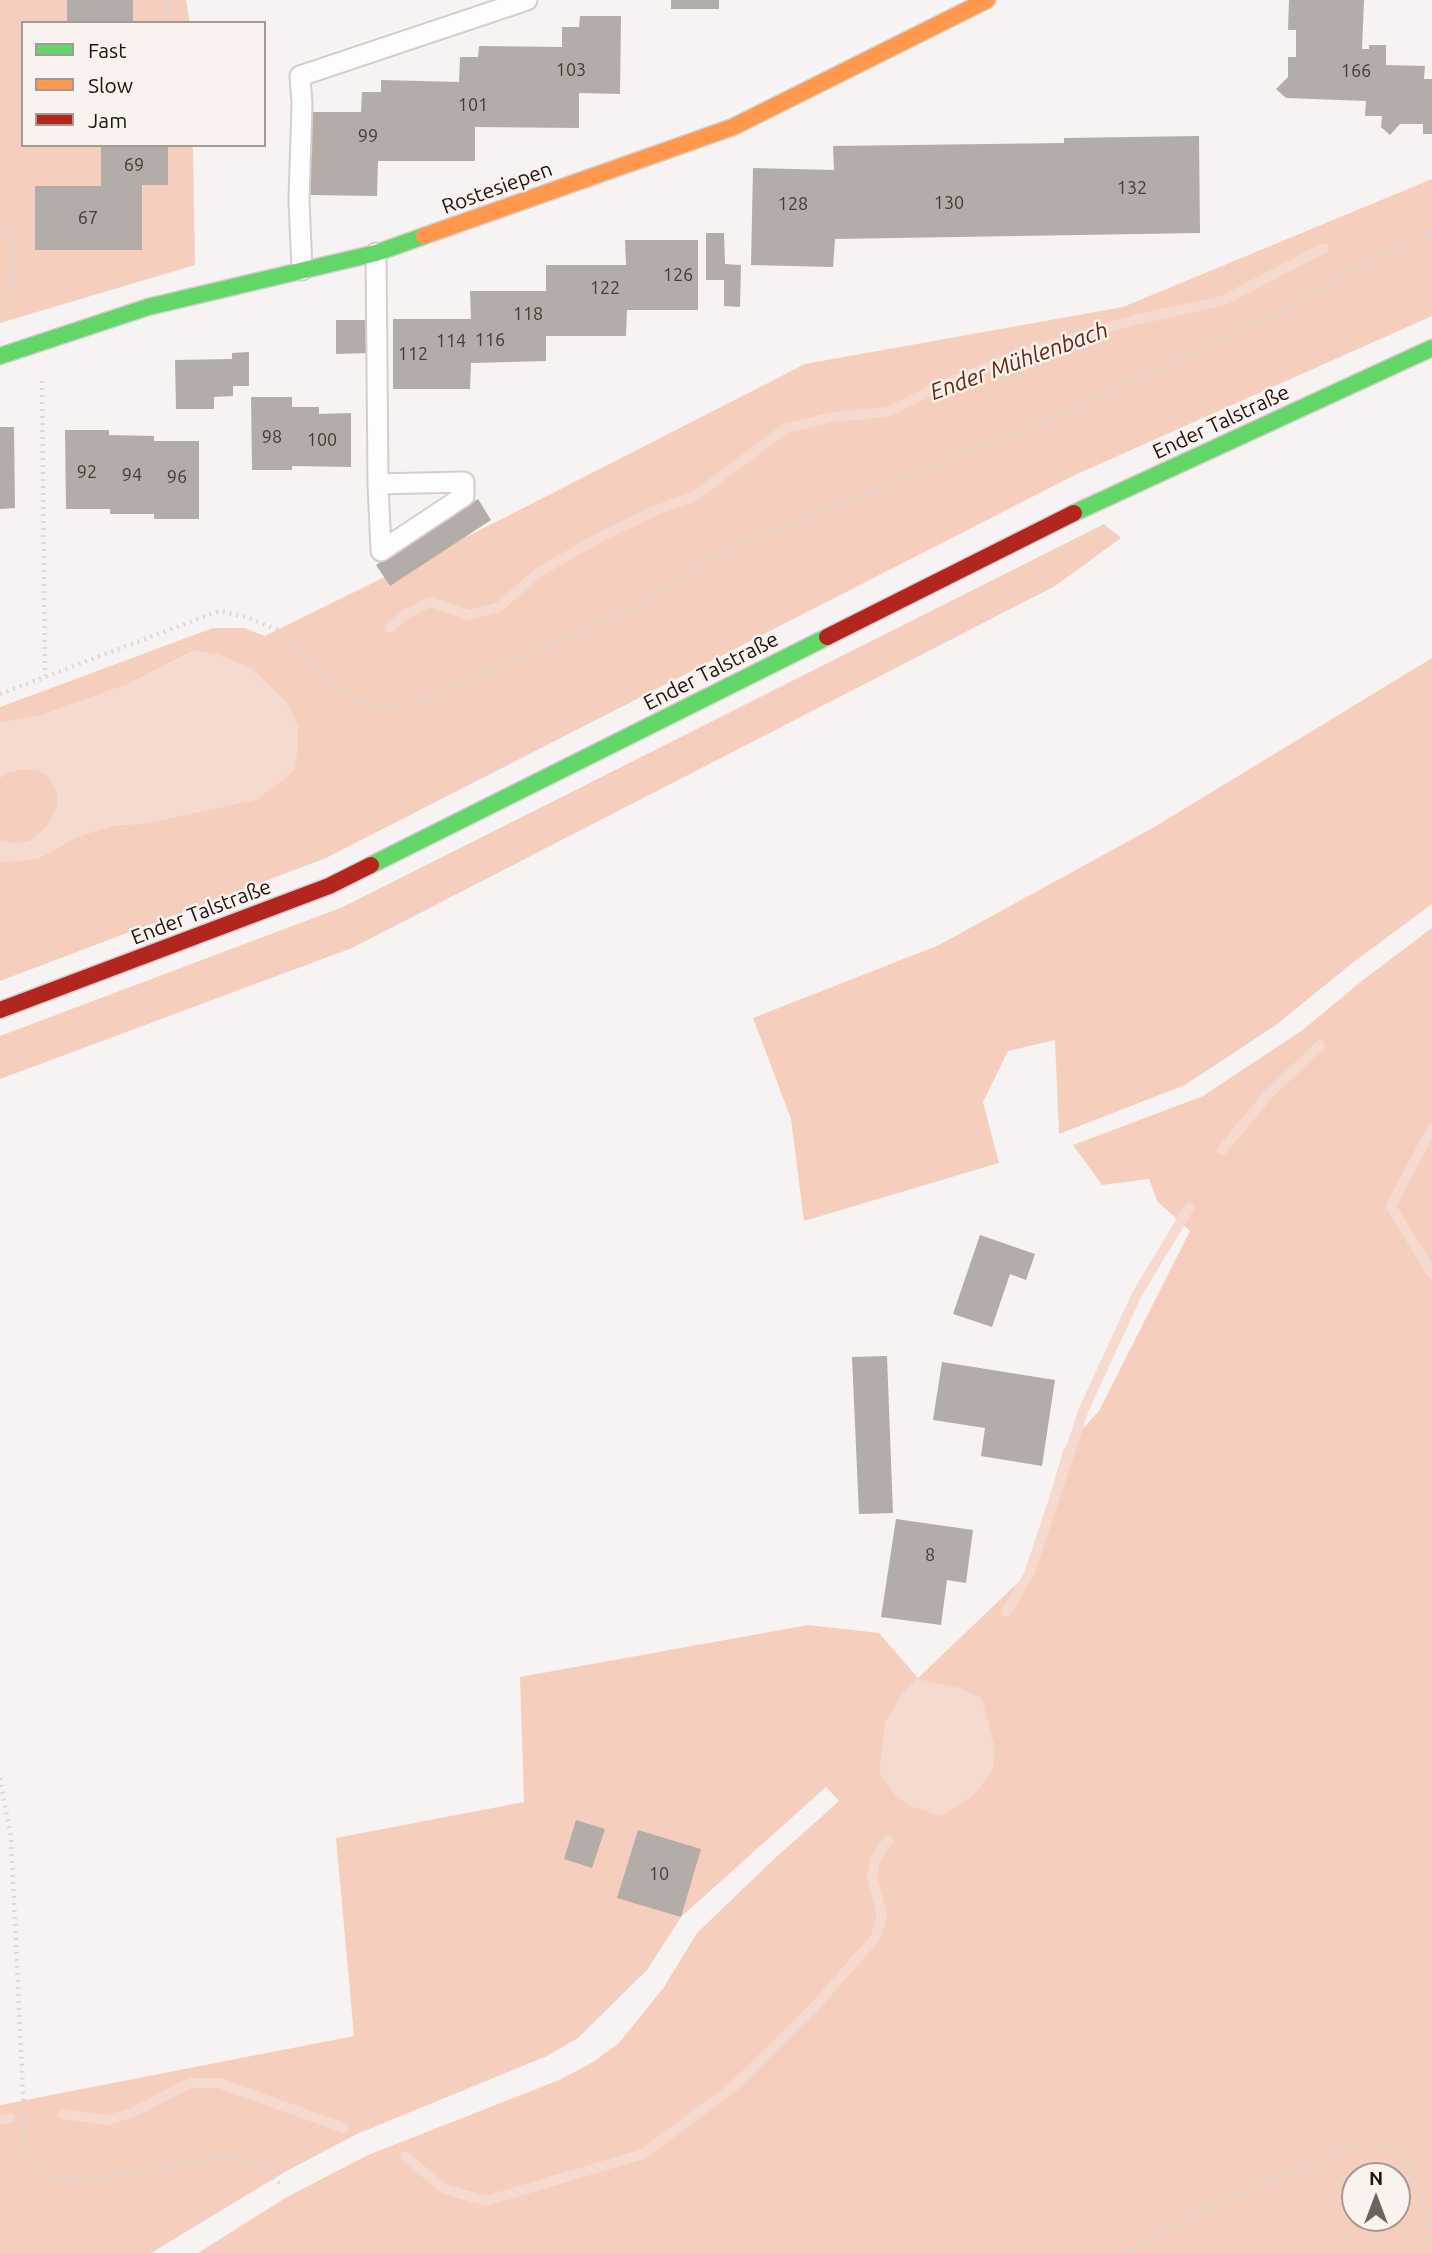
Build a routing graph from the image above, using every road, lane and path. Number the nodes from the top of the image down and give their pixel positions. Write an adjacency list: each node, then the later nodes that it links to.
1 (166, 0): 4 (path)
2 (527, 0): 8 (lane)
3 (987, 0): 7 (main road, Rostesiepen)
4 (171, 21)
5 (0, 219): 11 (path)
6 (1432, 233): 14 (path)
7 (376, 253): 8 (main road, Rostesiepen); 13 (lane)
8 (302, 270): 9 (main road, Rostesiepen)
9 (41, 342): 11 (main road, Rostesiepen); 14 (path)
10 (1432, 348): 16 (main road, Ender Talstraße)
11 (19, 349): 12 (main road, Rostesiepen)
12 (0, 356)
13 (378, 484): 13 (lane)
14 (45, 676): 15 (path)
15 (0, 694)
16 (0, 1010)
17 (0, 1778): 18 (path)
18 (283, 2186)
19 (1432, 2227): 20 (path)
20 (1121, 2253)

